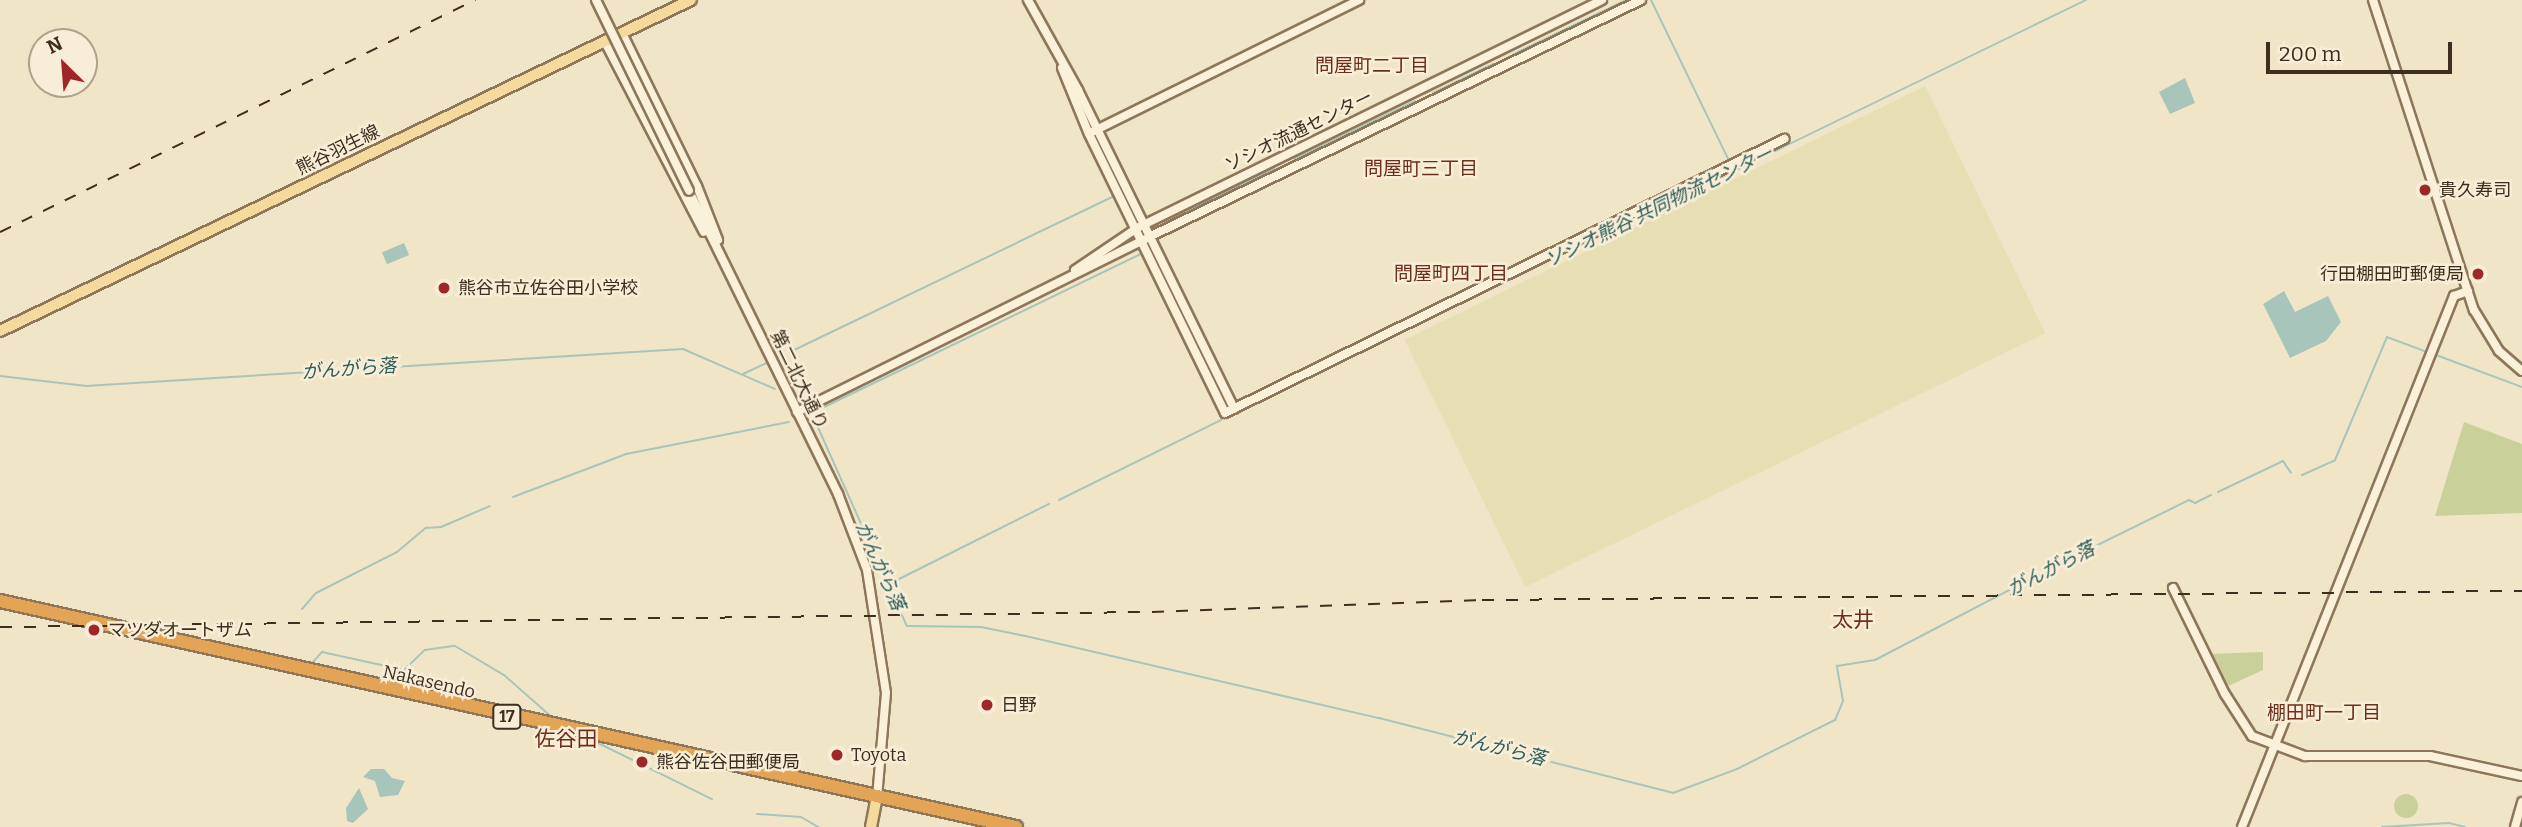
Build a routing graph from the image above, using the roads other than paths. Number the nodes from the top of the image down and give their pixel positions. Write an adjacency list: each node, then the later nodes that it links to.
1 (596, 0): 14 (street, 第二北大通り, bridge)
2 (691, 0): 8 (main road, 熊谷羽生線)
3 (1028, 0): 10 (street)
4 (1359, 0): 10 (street)
5 (1602, 0): 12 (street, ソシオ流通センター)
6 (1641, 0): 13 (street)
7 (2373, 0): 16 (street)
8 (622, 33): 9 (main road, 熊谷羽生線); 17 (street)
9 (604, 42): 14 (street); 18 (main road, 熊谷羽生線)
10 (1093, 132): 12 (street)
11 (1784, 139): 13 (street)
12 (1141, 227): 13 (street); 15 (street, ソシオ流通センター)
13 (1146, 239): 15 (street)
14 (727, 271): 17 (street, 第二北大通り)
15 (1056, 284): 20 (street)
16 (2470, 295): 19 (street); 23 (street)
17 (746, 307): 20 (street, 第二北大通り)
18 (0, 331)
19 (2522, 371)
20 (797, 412): 25 (street, 第二北大通り)
21 (2174, 588): 23 (street)
22 (0, 601): 25 (highway, Nakasendo / 17)
23 (2274, 744): 24 (street); 29 (street)
24 (2522, 776)
25 (877, 797): 27 (main road); 28 (highway, Nakasendo / 17)
26 (2522, 802): 30 (street)
27 (871, 827)
28 (1016, 827)
29 (2242, 827)
30 (2515, 827)

